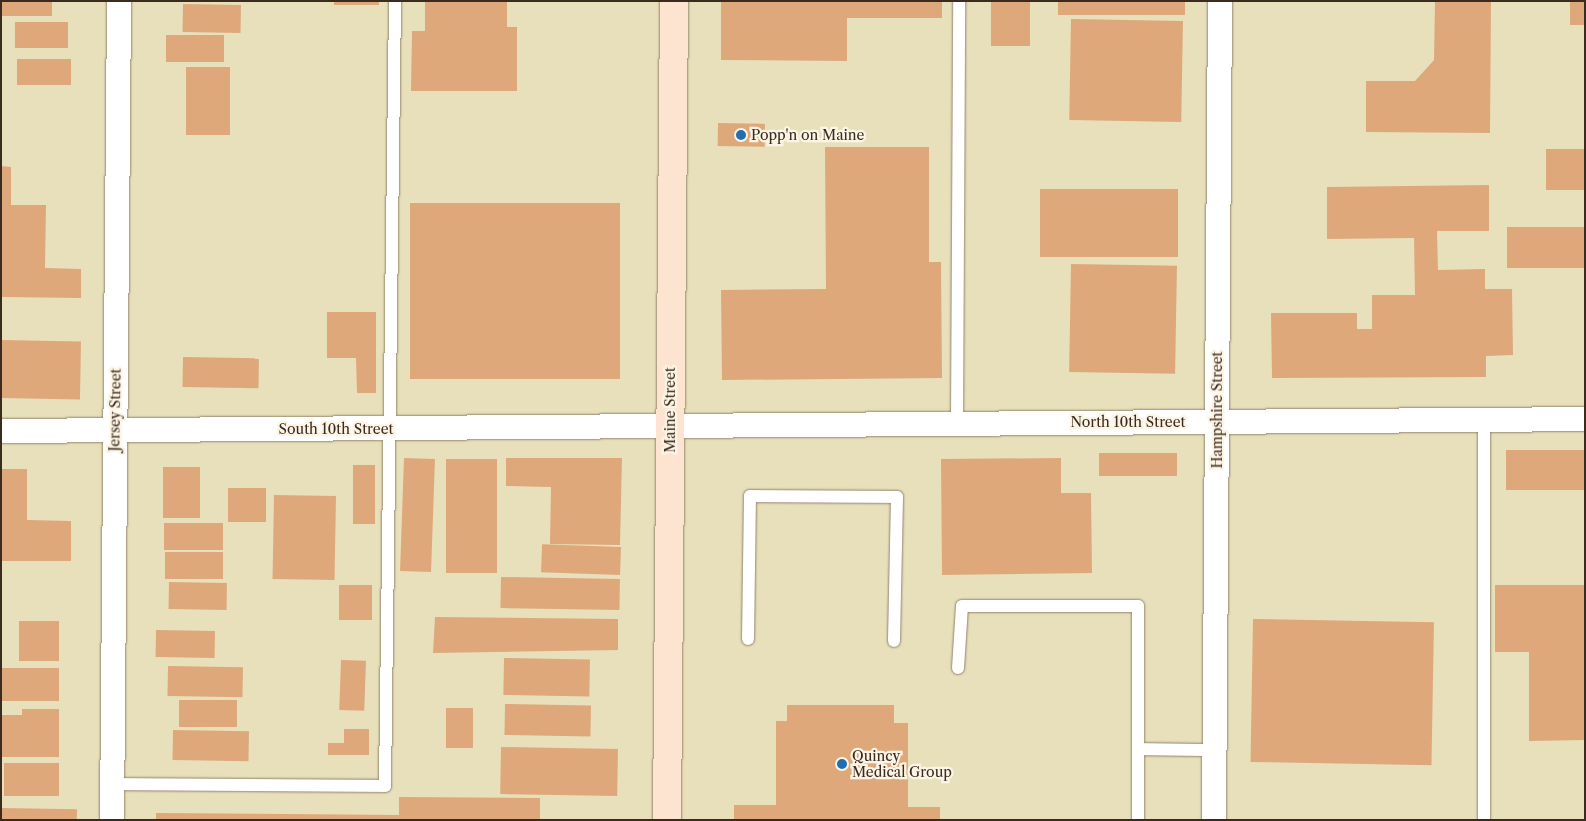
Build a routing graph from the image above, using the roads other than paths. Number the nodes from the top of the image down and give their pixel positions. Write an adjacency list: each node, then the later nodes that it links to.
1 (119, 1): 12 (street, Jersey Street)
2 (394, 1): 11 (lane)
3 (674, 1): 10 (street, Maine Street)
4 (959, 1): 9 (lane)
5 (1220, 1): 8 (street, Hampshire Street)
6 (1484, 419): 7 (street, North 10th Street); 8 (street, North 10th Street); 24 (lane)
7 (1585, 419)
8 (1217, 421): 9 (street, North 10th Street); 18 (street, Hampshire Street)
9 (957, 423): 10 (street, North 10th Street)
10 (670, 426): 11 (street, South 10th Street); 21 (street, Maine Street)
11 (390, 428): 12 (street, South 10th Street); 19 (lane)
12 (115, 430): 13 (street, South 10th Street); 19 (street, Jersey Street)
13 (1, 431)
14 (748, 639): 15 (lane)
15 (894, 641)
16 (958, 668): 17 (lane)
17 (1138, 749): 18 (lane); 22 (lane)
18 (1214, 750): 23 (street, Hampshire Street)
19 (112, 784): 20 (street, Jersey Street)
20 (112, 820)
21 (667, 820)
22 (1138, 820)
23 (1214, 820)
24 (1484, 820)

